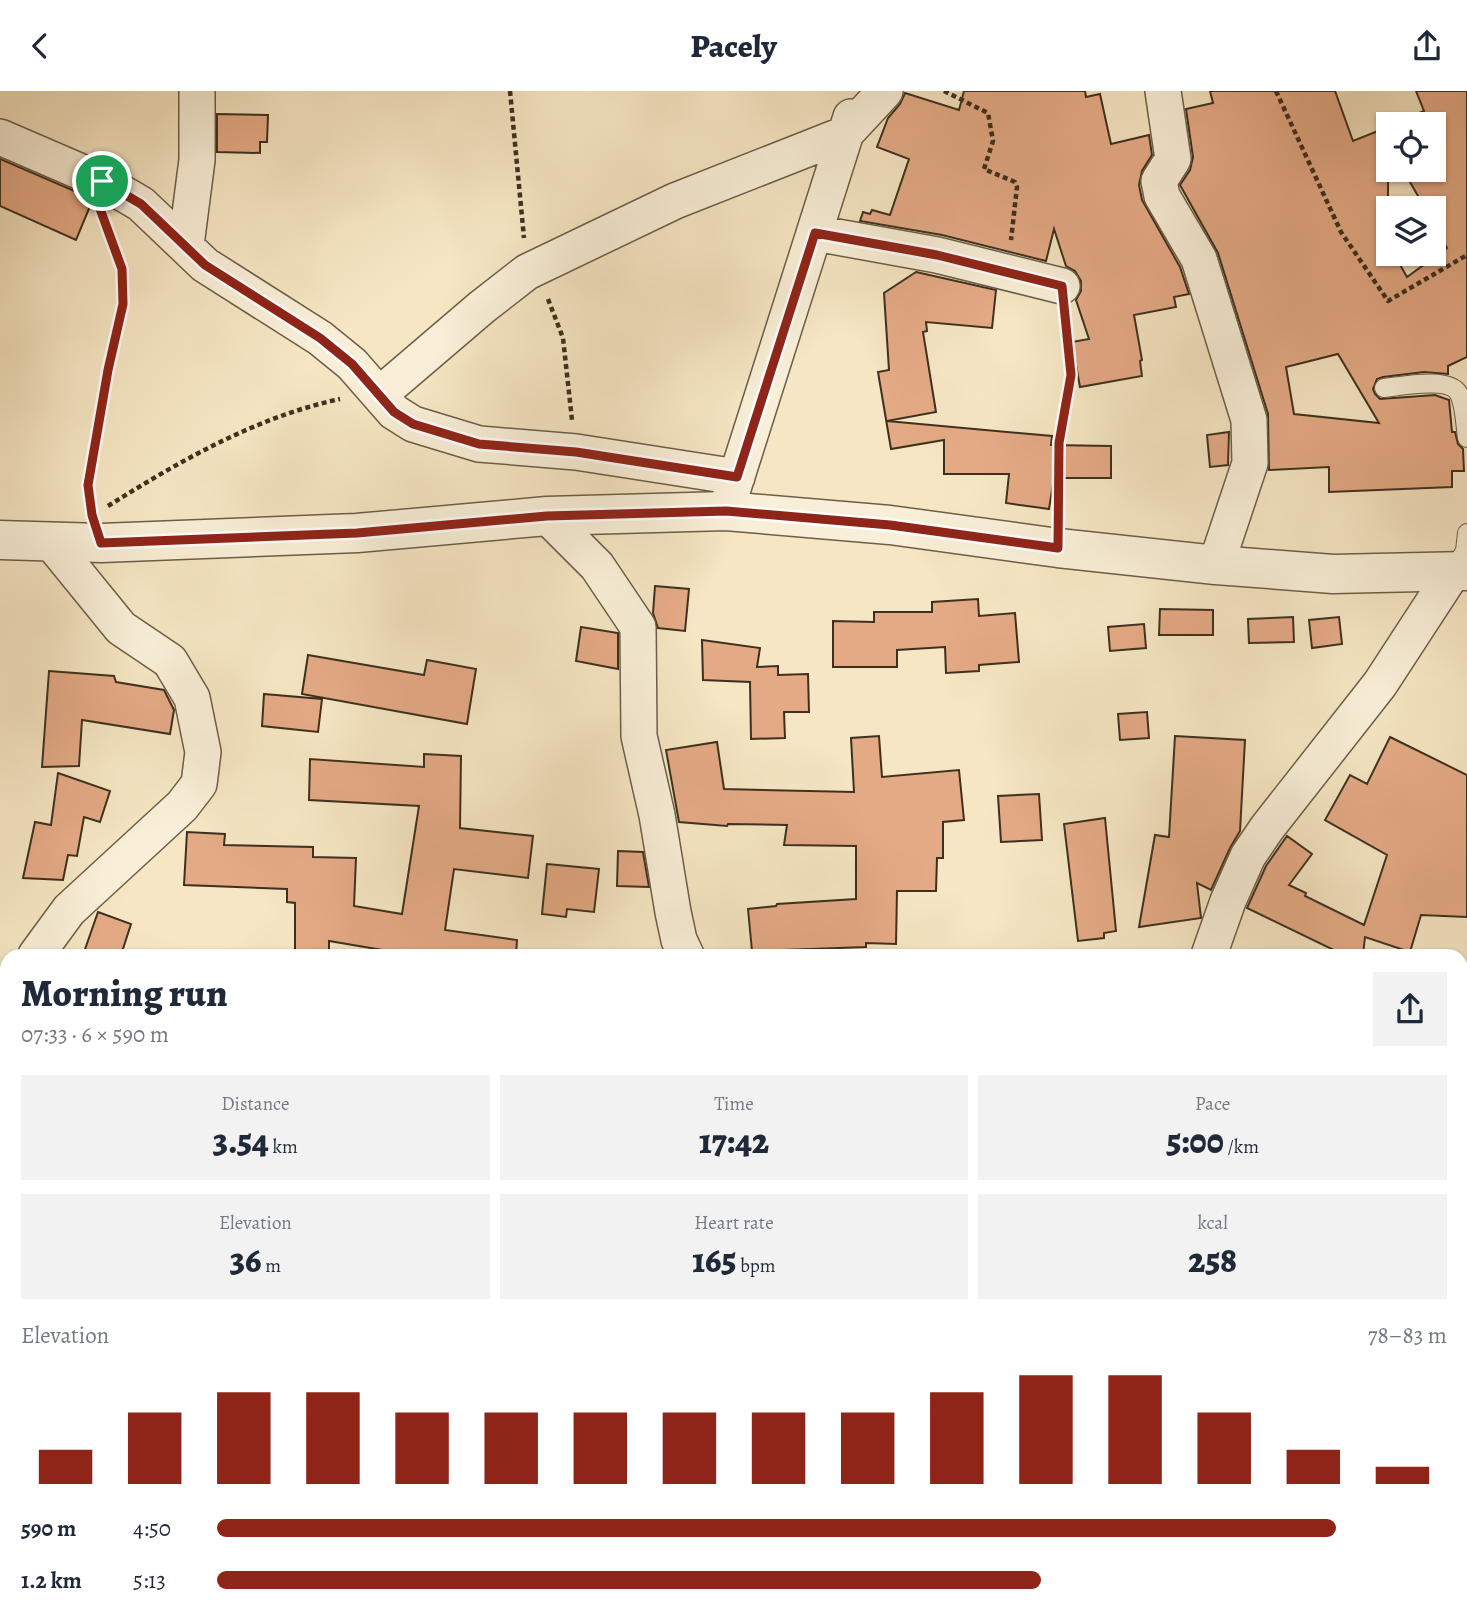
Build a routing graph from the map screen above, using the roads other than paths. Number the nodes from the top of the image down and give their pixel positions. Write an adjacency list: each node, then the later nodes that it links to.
1 (197, 91): 8 (street)
2 (860, 91): 5 (street)
3 (885, 91): 5 (street)
4 (1163, 91): 18 (street)
5 (845, 134): 7 (street); 11 (street)
6 (0, 137): 8 (street)
7 (815, 233): 9 (street); 13 (street)
8 (186, 245): 11 (street)
9 (1062, 286)
10 (1384, 388): 12 (lane)
11 (379, 395): 13 (street)
12 (1467, 439)
13 (731, 494): 14 (street); 18 (street)
14 (547, 516): 17 (street); 21 (street)
15 (1467, 533): 19 (lane)
16 (0, 540): 17 (street)
17 (51, 542): 20 (street)
18 (1216, 565): 19 (street)
19 (1460, 572): 22 (street)
20 (40, 949)
21 (677, 949)
22 (1211, 949)

